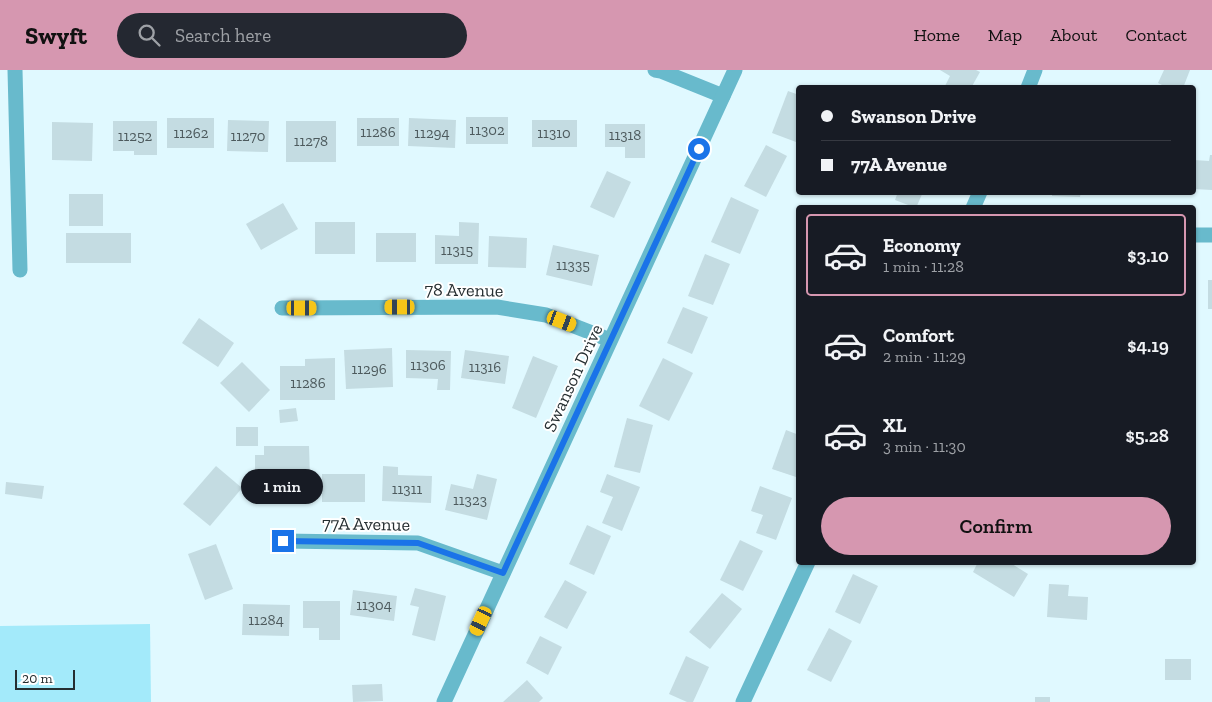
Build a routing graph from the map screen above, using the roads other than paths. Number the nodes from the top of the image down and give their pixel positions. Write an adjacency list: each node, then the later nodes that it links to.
1 (15, 70): 9 (street)
2 (655, 70): 6 (street)
3 (735, 70): 6 (street, Swanson Drive)
4 (1036, 70): 5 (street)
5 (1029, 85)
6 (723, 96): 11 (street, Swanson Drive)
7 (1196, 235): 8 (street)
8 (1212, 235)
9 (20, 270)
10 (282, 308): 11 (street, 78 Avenue)
11 (610, 340): 14 (street, Swanson Drive)
12 (283, 541): 14 (street, 77A Avenue)
13 (807, 565): 16 (street)
14 (503, 573): 15 (street, Swanson Drive)
15 (444, 702)
16 (743, 702)

